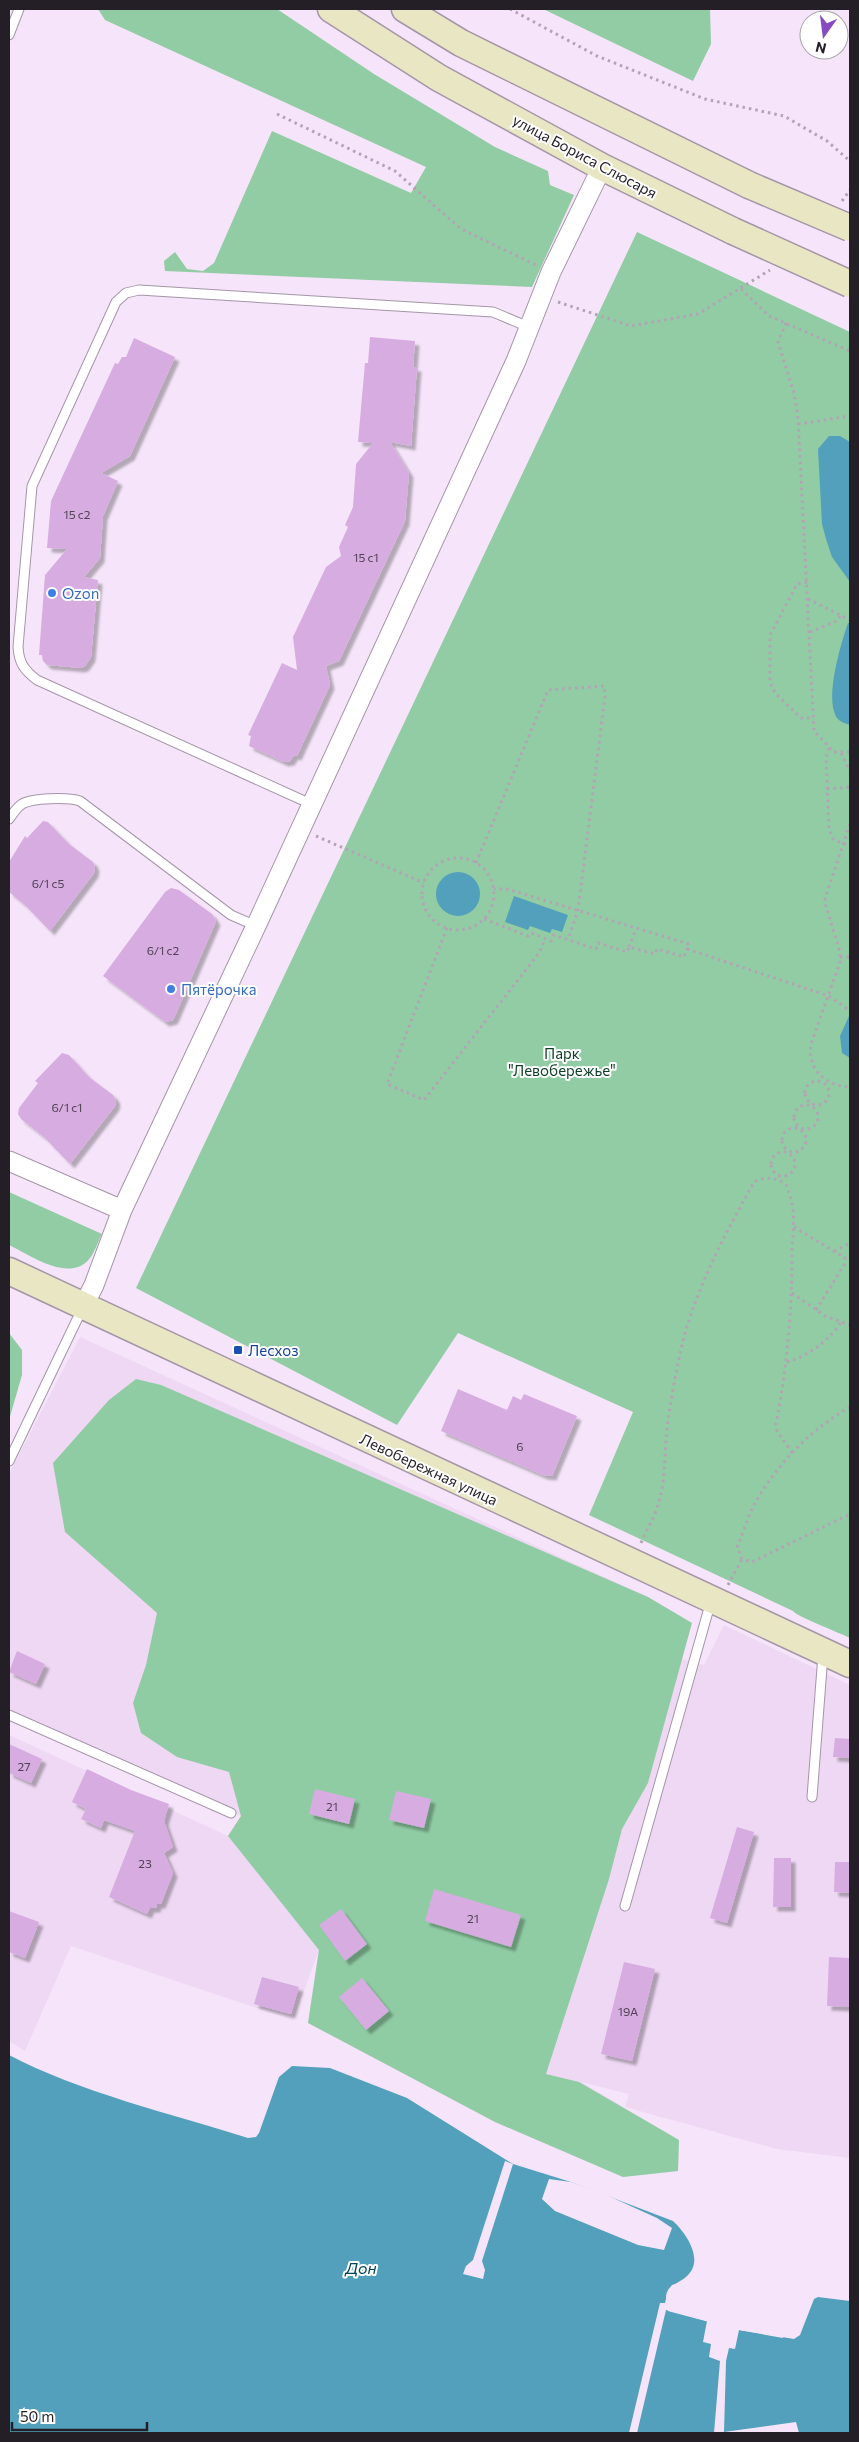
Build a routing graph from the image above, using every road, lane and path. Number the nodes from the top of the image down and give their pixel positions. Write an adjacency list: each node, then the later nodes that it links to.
1 (19, 9): 5 (lane)
2 (331, 9): 8 (main road, улица Бориса Слюсаря)
3 (405, 9): 10 (main road, bridge)
4 (510, 9): 7 (path)
5 (9, 35)
6 (277, 114): 12 (path)
7 (850, 161)
8 (602, 167): 12 (street); 13 (main road, улица Бориса Слюсаря, bridge)
9 (850, 190): 10 (path)
10 (844, 217)
11 (777, 265): 14 (path)
12 (551, 272): 15 (street)
13 (850, 284)
14 (741, 289): 15 (path); 16 (path)
15 (542, 297): 17 (street)
16 (786, 323): 18 (path); 20 (path)
17 (531, 328): 33 (street); 33 (lane)
18 (850, 351)
19 (850, 416): 20 (path)
20 (798, 424): 21 (path)
21 (807, 582): 22 (path); 26 (path)
22 (808, 600): 23 (path); 25 (path)
23 (840, 616): 24 (path); 25 (path)
24 (850, 620)
25 (810, 632): 26 (path)
26 (814, 718): 27 (path)
27 (829, 748): 29 (path); 32 (path)
28 (850, 752): 29 (path)
29 (841, 753): 30 (path)
30 (850, 771)
31 (850, 786): 32 (path)
32 (827, 789): 37 (path)
33 (311, 804): 36 (street)
34 (9, 819): 44 (lane)
35 (850, 824): 37 (path)
36 (299, 829): 40 (path); 44 (street)
37 (843, 845): 38 (path); 51 (path)
38 (850, 846)
39 (476, 863): 40 (path); 41 (path); 42 (path)
40 (424, 883): 45 (path)
41 (494, 889): 42 (path); 43 (path)
42 (578, 910): 46 (path); 48 (path)
43 (484, 919): 45 (path); 47 (path)
44 (256, 926): 63 (street)
45 (447, 928): 47 (path)
46 (636, 929): 49 (path); 50 (path)
47 (545, 939): 48 (path)
48 (568, 940): 49 (path)
49 (629, 947): 50 (path)
50 (687, 949): 53 (path)
51 (840, 956): 52 (path); 53 (path)
52 (850, 957)
53 (828, 996): 54 (path); 55 (path)
54 (850, 1011)
55 (825, 1078): 56 (path); 57 (path)
56 (823, 1083): 58 (path); 58 (path)
57 (850, 1087)
58 (811, 1105): 59 (path); 59 (path)
59 (800, 1129): 60 (path); 60 (path)
60 (789, 1152): 62 (path); 62 (path)
61 (9, 1162): 63 (street)
62 (777, 1177): 64 (path); 79 (path)
63 (122, 1210): 70 (street)
64 (794, 1227): 66 (path); 69 (path)
65 (850, 1243): 66 (path)
66 (834, 1251): 67 (path)
67 (849, 1260): 71 (path)
68 (9, 1271): 70 (main road, Левобережная улица)
69 (792, 1293): 71 (path); 74 (path)
70 (84, 1305): 77 (lane); 81 (main road, Левобережная улица)
71 (816, 1310): 72 (path)
72 (841, 1322): 73 (path); 74 (path)
73 (850, 1325)
74 (787, 1362): 76 (path)
75 (850, 1407): 76 (path)
76 (793, 1454): 80 (path)
77 (9, 1460)
78 (850, 1514): 80 (path)
79 (639, 1546)
80 (742, 1559): 81 (path)
81 (719, 1594): 82 (main road, Левобережная улица); 87 (lane)
82 (823, 1652): 83 (main road, Левобережная улица); 85 (lane)
83 (850, 1664)
84 (9, 1715): 86 (lane)
85 (812, 1797)
86 (231, 1813)
87 (624, 1906)

